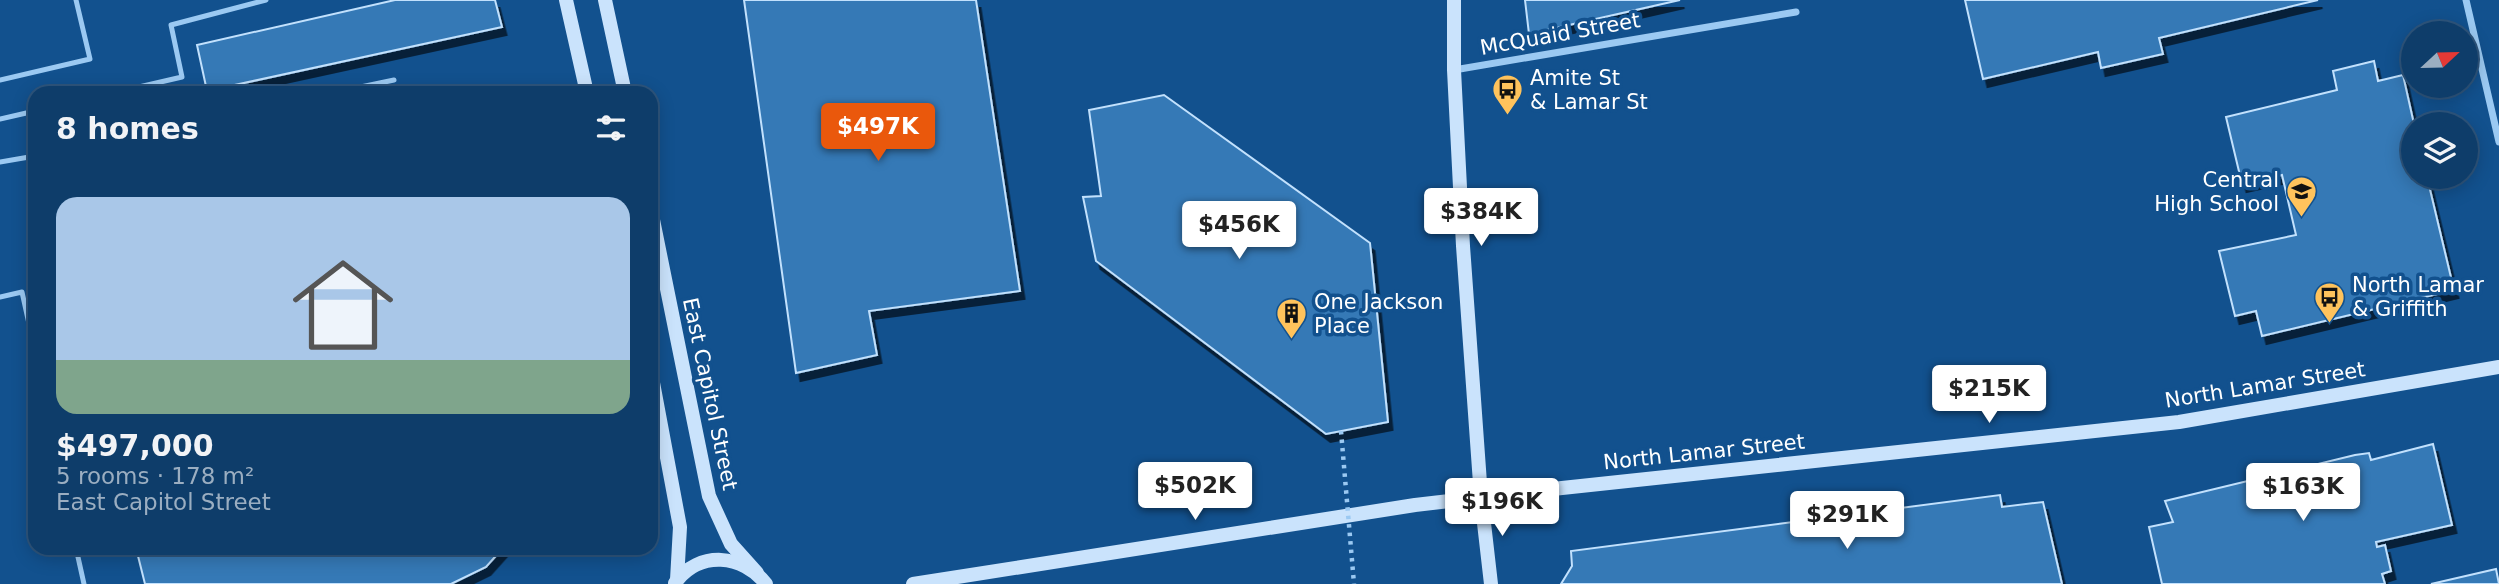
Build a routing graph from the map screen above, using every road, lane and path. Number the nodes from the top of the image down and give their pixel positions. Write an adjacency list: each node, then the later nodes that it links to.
1 (76, 0): 9 (lane)
2 (266, 0): 11 (lane)
3 (566, 0): 13 (street)
4 (605, 0): 14 (street)
5 (1454, 0): 8 (street)
6 (2466, 0): 17 (street)
7 (1796, 12): 8 (street, McQuaid Street)
8 (1454, 70): 26 (street)
9 (0, 80)
10 (394, 80): 12 (lane)
11 (144, 86)
12 (365, 86)
13 (585, 86)
14 (623, 86)
15 (28, 112): 16 (lane)
16 (0, 118)
17 (2499, 142)
18 (28, 157): 19 (lane)
19 (1, 163)
20 (658, 245): 28 (street, East Capitol Street)
21 (0, 297): 22 (lane)
22 (28, 319)
23 (2499, 367): 26 (street, North Lamar Street)
24 (658, 409): 29 (street)
25 (1341, 431): 32 (path, bridge)
26 (1481, 497): 31 (street, North Lamar Street); 33 (street)
27 (78, 555): 30 (lane)
28 (761, 578): 29 (street)
29 (676, 582)
30 (84, 584)
31 (913, 584)
32 (1354, 584)
33 (1491, 584)

